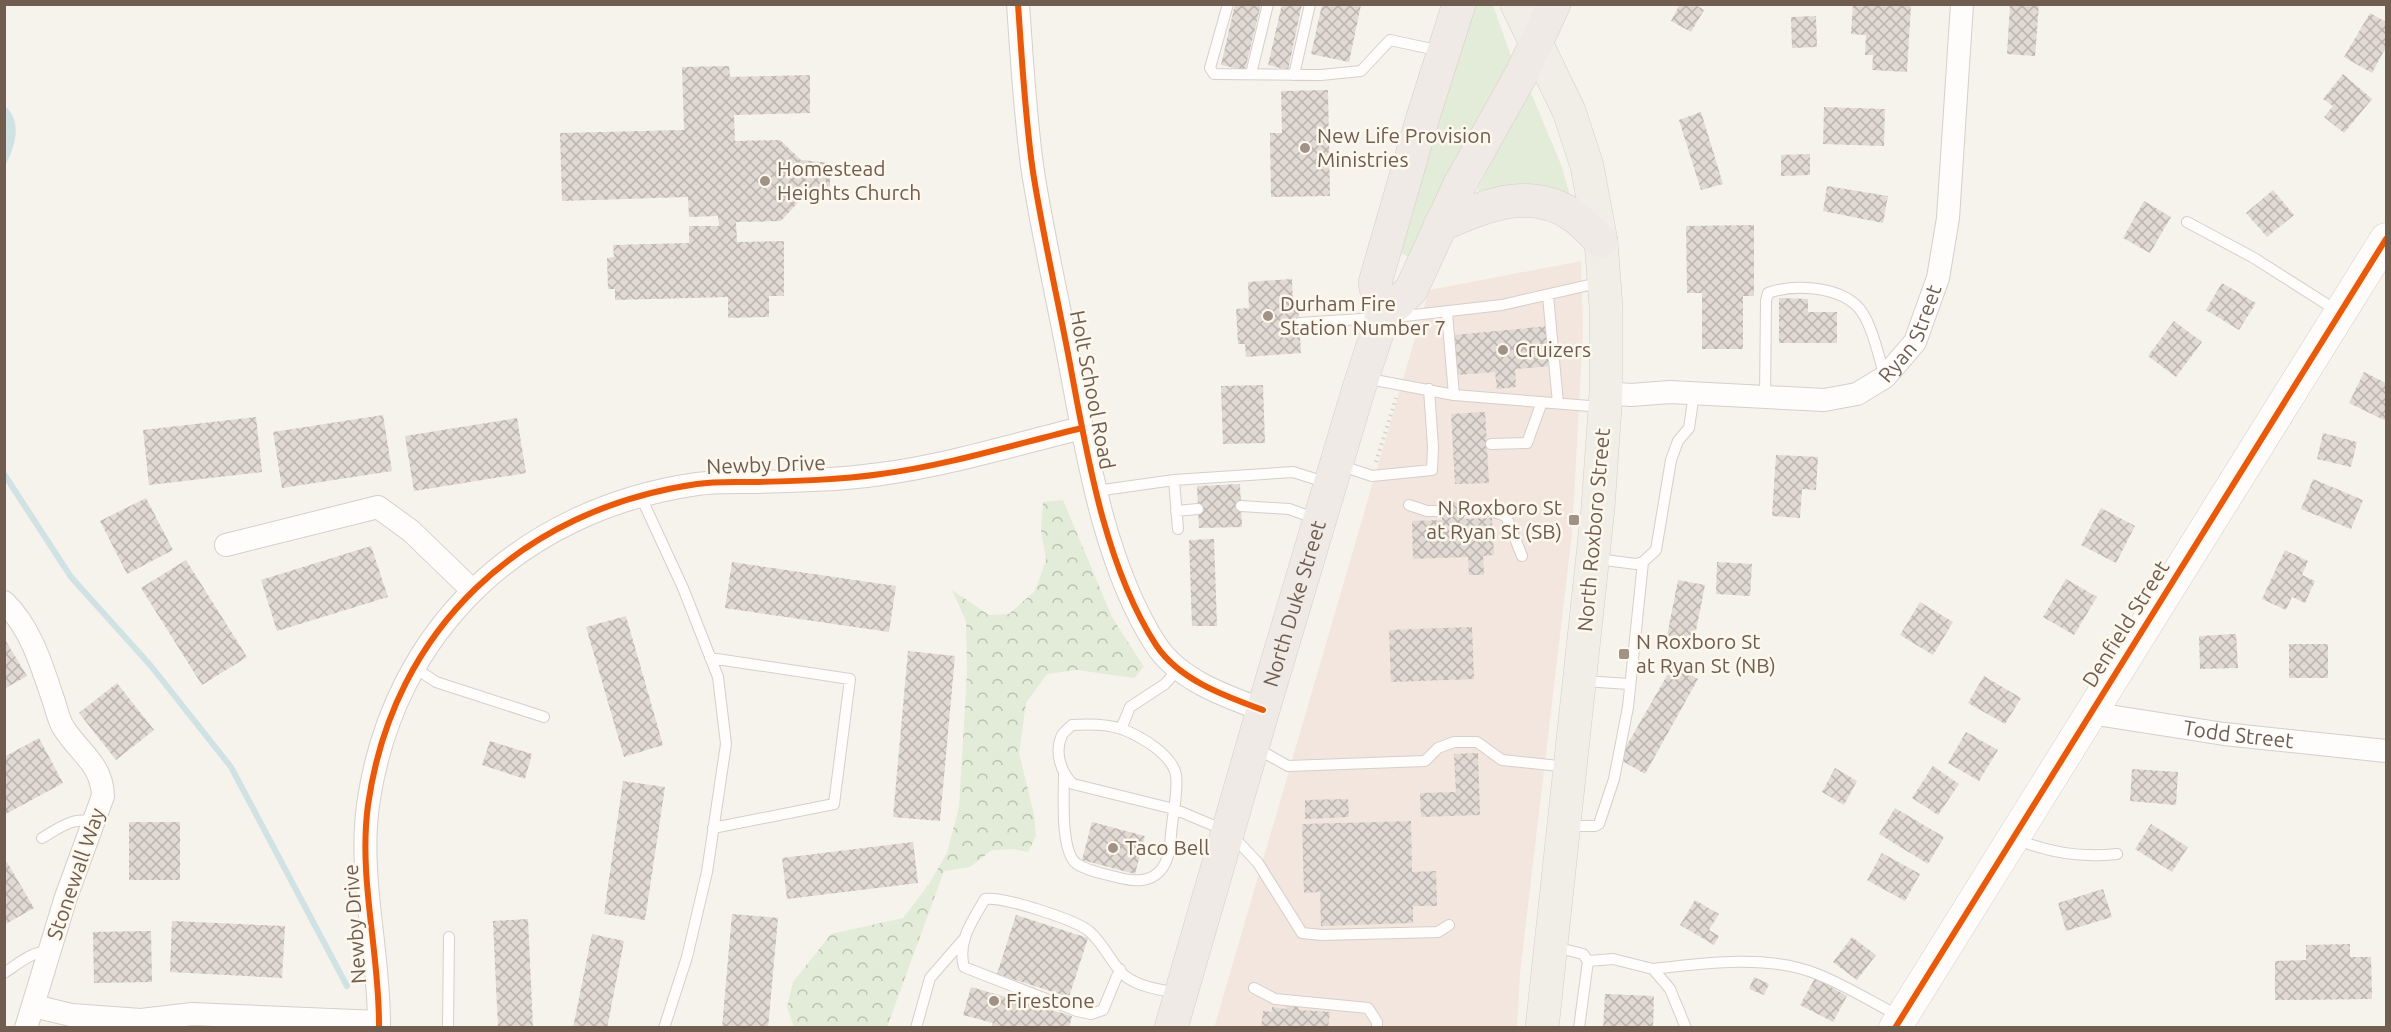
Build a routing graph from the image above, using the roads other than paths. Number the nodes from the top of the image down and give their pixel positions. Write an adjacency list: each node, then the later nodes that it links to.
1 (1018, 4): 32 (street, Holt School Road)
2 (1228, 4): 11 (lane)
3 (1268, 4): 11 (lane)
4 (1310, 4): 12 (lane)
5 (1459, 4): 10 (highway, North Duke Street)
6 (1517, 4): 9 (main road, North Roxboro Street)
7 (1554, 4): 9 (highway)
8 (1962, 4): 23 (street, Ryan Street)
9 (1536, 43): 14 (highway, North Duke Street); 16 (main road, North Roxboro Street)
10 (1444, 52): 12 (lane); 21 (highway, North Duke Street)
11 (1251, 75): 12 (lane)
12 (1294, 75)
13 (2187, 222): 20 (lane)
14 (1440, 225): 16 (highway); 21 (highway, North Duke Street)
15 (2386, 239): 20 (street, Denfield Street)
16 (1601, 241): 17 (main road, North Roxboro Street)
17 (1605, 281): 18 (lane); 29 (main road, North Roxboro Street)
18 (1548, 296): 19 (lane); 31 (lane)
19 (1447, 313): 21 (lane); 27 (lane)
20 (2340, 313): 58 (street, Denfield Street)
21 (1382, 318): 22 (lane); 24 (highway, North Duke Street)
22 (1299, 323)
23 (1886, 377): 28 (street, Ryan Street); 28 (lane)
24 (1362, 378): 25 (lane); 34 (highway, North Duke Street)
25 (1429, 389): 27 (lane); 34 (lane)
26 (1694, 394): 28 (street, Ryan Street); 29 (street, Ryan Street); 49 (lane)
27 (1454, 395): 30 (lane)
28 (1765, 398)
29 (1605, 400): 31 (lane); 48 (main road, North Roxboro Street)
30 (1542, 402): 31 (lane); 33 (lane)
31 (1558, 403)
32 (1082, 428): 36 (street, Holt School Road); 37 (street, Newby Drive)
33 (1491, 444)
34 (1334, 475): 35 (lane); 44 (highway, North Duke Street)
35 (1174, 480): 36 (lane); 42 (lane)
36 (1096, 491): 54 (street, Holt School Road)
37 (640, 495): 50 (street, Newby Drive); 52 (lane)
38 (1409, 505): 43 (lane)
39 (1241, 506): 44 (lane)
40 (1198, 509): 42 (lane)
41 (1464, 510): 47 (lane)
42 (1176, 511): 45 (lane)
43 (1441, 511)
44 (1321, 520): 57 (highway, North Duke Street)
45 (1178, 529)
46 (226, 545): 50 (street)
47 (1522, 556)
48 (1593, 558): 49 (lane); 55 (main road, North Roxboro Street)
49 (1643, 562): 56 (lane)
50 (473, 591): 53 (street, Newby Drive)
51 (4, 602): 66 (street, Stonewall Way)
52 (710, 658): 68 (lane); 68 (lane)
53 (415, 668): 59 (lane); 86 (street, Newby Drive)
54 (1179, 668): 57 (street, Holt School Road); 60 (lane)
55 (1580, 681): 56 (lane); 63 (main road, North Roxboro Street)
56 (1629, 684): 67 (lane)
57 (1263, 710): 61 (highway, North Duke Street)
58 (2090, 713): 62 (street, Todd Street); 71 (street, Denfield Street)
59 (544, 717)
60 (1121, 729): 64 (lane); 65 (lane)
61 (1253, 747): 63 (lane); 69 (highway, North Duke Street)
62 (2386, 751)
63 (1571, 768): 67 (main road, North Roxboro Street)
64 (1064, 775): 65 (lane); 65 (lane)
65 (1174, 809): 69 (lane)
66 (92, 822): 70 (lane); 77 (street, Stonewall Way)
67 (1564, 826): 76 (main road, North Roxboro Street)
68 (713, 828): 89 (lane)
69 (1229, 831): 73 (lane); 83 (highway, North Duke Street)
70 (42, 838)
71 (2013, 838): 72 (lane); 85 (street, Denfield Street)
72 (2116, 855)
73 (1449, 925)
74 (449, 937): 88 (lane)
75 (963, 940): 79 (lane); 79 (lane); 90 (lane)
76 (1551, 946): 78 (lane); 93 (main road, North Roxboro Street)
77 (50, 952): 81 (lane); 84 (street, Stonewall Way)
78 (1588, 961): 80 (lane); 94 (lane)
79 (1120, 969): 83 (lane)
80 (1653, 969): 85 (lane); 95 (lane)
81 (4, 973)
82 (1254, 988): 92 (lane)
83 (1181, 994): 91 (highway, North Duke Street)
84 (34, 1006): 86 (street); 87 (street, Stonewall Way)
85 (1898, 1022)
86 (379, 1025)
87 (26, 1028)
88 (448, 1028)
89 (664, 1028)
90 (916, 1028)
91 (1171, 1028)
92 (1377, 1028)
93 (1542, 1028)
94 (1579, 1028)
95 (1686, 1028)

